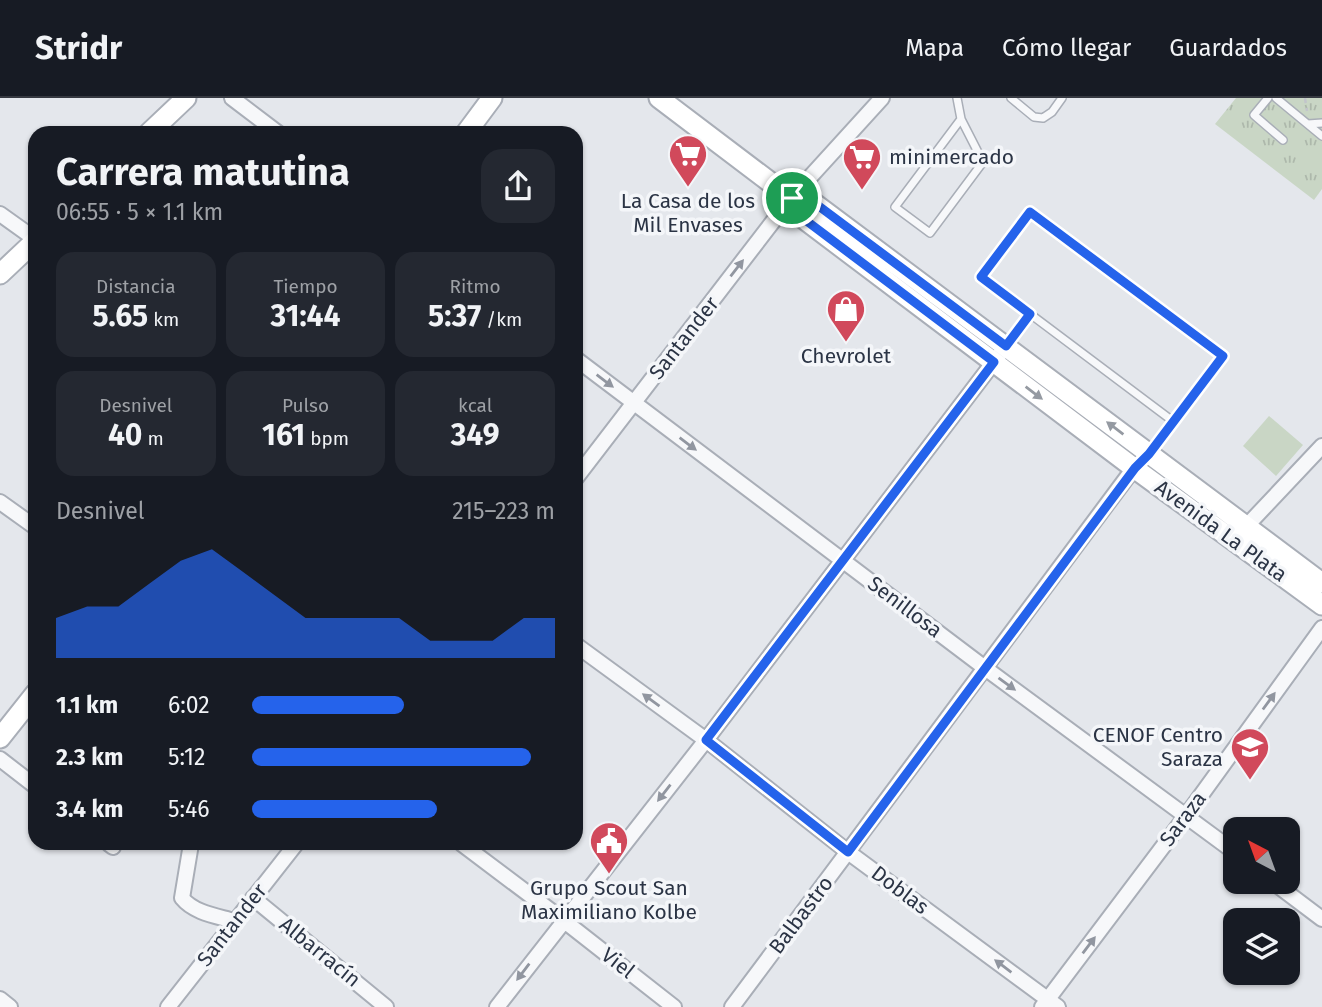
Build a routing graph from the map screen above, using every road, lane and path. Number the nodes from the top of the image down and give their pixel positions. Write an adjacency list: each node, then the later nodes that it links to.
1 (186, 98): 14 (main road)
2 (232, 98): 15 (street)
3 (492, 98): 16 (main road)
4 (659, 98): 19 (main road, Avenida La Plata)
5 (882, 98): 19 (street, Santander)
6 (957, 98): 11 (lane)
7 (1011, 98): 8 (lane)
8 (1062, 98)
9 (1268, 98): 18 (lane)
10 (1276, 98): 13 (lane)
11 (961, 119): 11 (lane)
12 (1322, 123): 13 (lane)
13 (1308, 124): 17 (lane)
14 (156, 126)
15 (269, 126)
16 (471, 126)
17 (1322, 136)
18 (1283, 140)
19 (792, 198): 25 (main road, Avenida La Plata); 26 (main road, Avenida La Plata); 28 (street, Santander, one-way to 19)
20 (0, 214): 21 (street)
21 (28, 235)
22 (28, 247): 23 (main road)
23 (0, 274)
24 (1030, 314): 25 (lane); 29 (lane); 29 (lane)
25 (1006, 346): 26 (street); 31 (main road, Avenida La Plata, one-way to 25)
26 (994, 362): 32 (main road, Avenida La Plata, one-way to 32); 37 (street)
27 (583, 364): 28 (street, Senillosa, one-way to 28)
28 (634, 403): 33 (street, Santander); 37 (street, Senillosa, one-way to 37)
29 (1174, 422): 31 (lane)
30 (1322, 446): 36 (street)
31 (1149, 454): 32 (street, Balbastro); 36 (main road, Avenida La Plata)
32 (1135, 468): 36 (main road, Avenida La Plata); 42 (street, Balbastro)
33 (583, 469)
34 (0, 502): 35 (street)
35 (28, 522)
36 (1240, 533): 38 (main road, Avenida La Plata); 39 (main road, Avenida La Plata)
37 (843, 561): 42 (street, Senillosa); 45 (street)
38 (1322, 583)
39 (1322, 605)
40 (1322, 628): 48 (street, Saraza, one-way to 40)
41 (583, 650): 45 (street, Doblas, one-way to 41)
42 (985, 668): 48 (street, Senillosa, one-way to 48); 53 (street, Balbastro)
43 (28, 703): 44 (main road)
44 (0, 738)
45 (706, 740): 53 (street, Doblas); 57 (street, one-way to 57)
46 (0, 759): 47 (street)
47 (28, 781)
48 (1186, 816): 49 (street, Senillosa); 60 (street, Saraza, one-way to 48)
49 (1223, 843)
50 (190, 850): 58 (street)
51 (291, 850): 55 (street, Santander)
52 (469, 850): 57 (street, Viel)
53 (848, 852): 60 (street, Doblas, one-way to 53); 66 (street, Balbastro)
54 (1289, 894): 56 (street)
55 (253, 898): 58 (street, Santander); 63 (street, Albarracín)
56 (1322, 919)
57 (564, 920): 64 (street, one-way to 64); 65 (street, Viel)
58 (234, 921): 62 (street, Santander)
59 (0, 999): 61 (street)
60 (1049, 1004)
61 (10, 1007)
62 (168, 1007)
63 (386, 1007)
64 (497, 1007)
65 (674, 1007)
66 (732, 1007)

